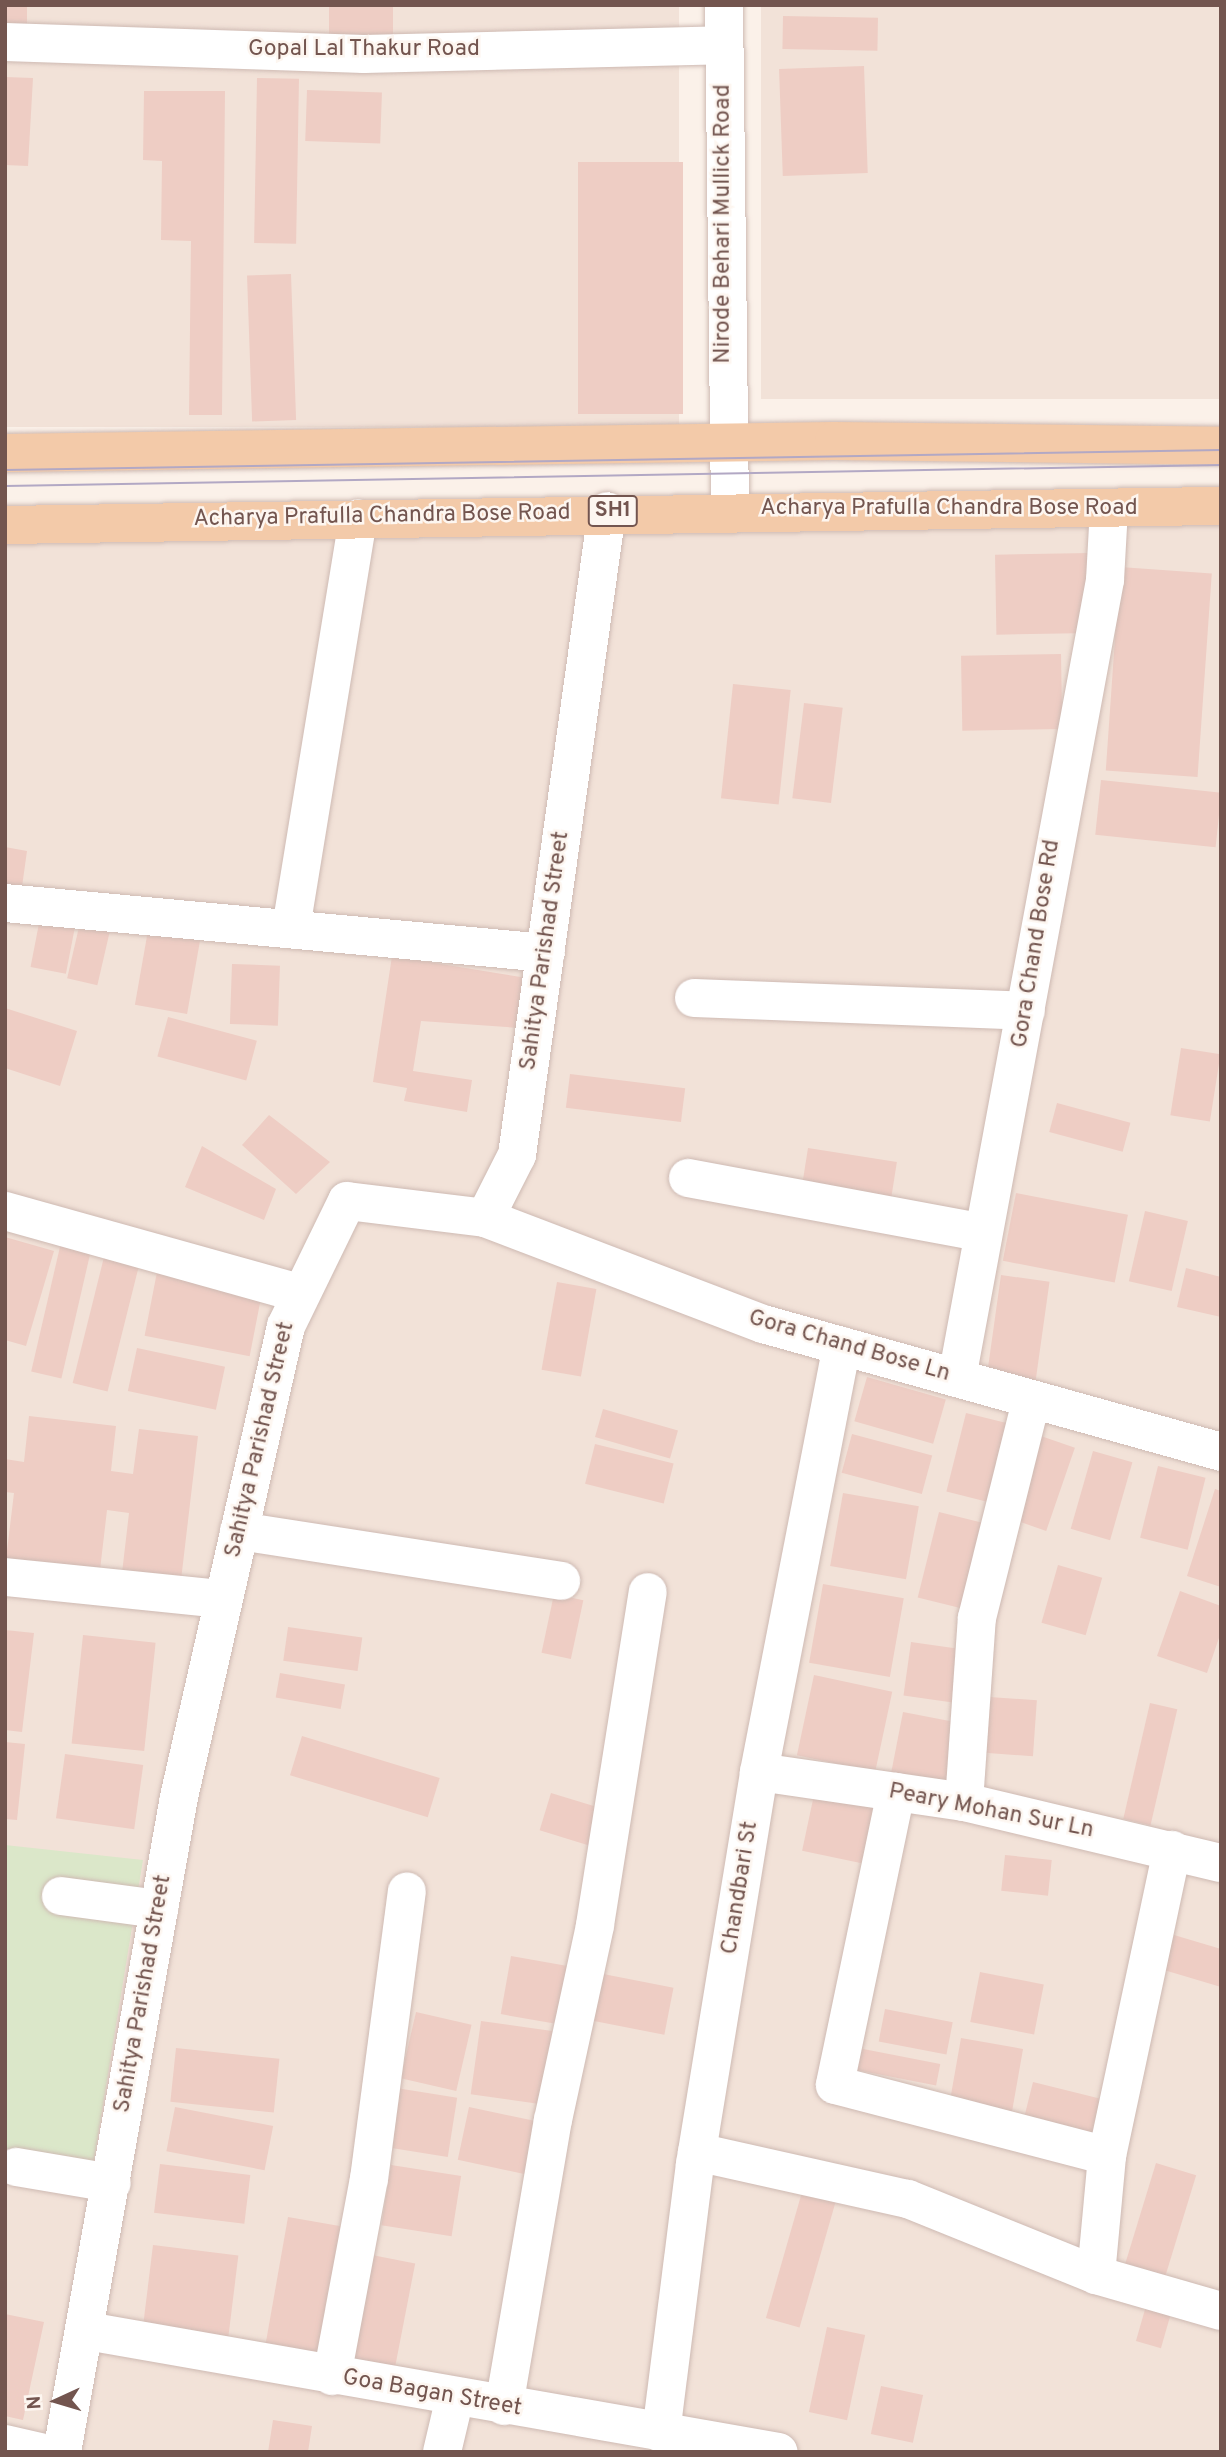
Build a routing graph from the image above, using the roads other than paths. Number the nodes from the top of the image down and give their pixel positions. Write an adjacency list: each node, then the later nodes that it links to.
1 (724, 5): 3 (street, Nirode Behari Mullick Road)
2 (5, 42): 3 (street, Gopal Lal Thakur Road)
3 (723, 45): 4 (street, Nirode Behari Mullick Road)
4 (724, 443): 5 (main road); 6 (main road); 10 (street, Nirode Behari Mullick Road)
5 (1221, 446)
6 (5, 453)
7 (1221, 506): 8 (main road, Acharya Prafulla Chandra Bose Road / SH1)
8 (1109, 509): 10 (main road, Acharya Prafulla Chandra Bose Road / SH1); 17 (street, Gora Chand Bose Rd)
9 (607, 511): 10 (main road, Acharya Prafulla Chandra Bose Road / SH1); 11 (main road, Acharya Prafulla Chandra Bose Road / SH1); 15 (street, Sahitya Parishad Street)
10 (730, 511)
11 (358, 518): 12 (main road, Acharya Prafulla Chandra Bose Road / SH1); 14 (street)
12 (5, 525)
13 (5, 903): 14 (street)
14 (291, 928): 15 (street)
15 (546, 953): 20 (street, Sahitya Parishad Street)
16 (694, 998): 17 (street)
17 (1026, 1011): 21 (street, Gora Chand Bose Rd)
18 (688, 1178): 21 (street)
19 (5, 1211): 22 (street)
20 (485, 1218): 22 (street, Sahitya Parishad Street); 23 (street, Gora Chand Bose Ln)
21 (980, 1232): 24 (street, Gora Chand Bose Rd)
22 (299, 1293): 27 (street, Sahitya Parishad Street)
23 (842, 1346): 24 (street, Gora Chand Bose Ln); 32 (street, Chandbari St)
24 (957, 1378): 25 (street, Gora Chand Bose Ln)
25 (1031, 1401): 26 (street, Gora Chand Bose Ln); 34 (street)
26 (1221, 1452)
27 (239, 1531): 29 (street); 31 (street, Sahitya Parishad Street)
28 (5, 1577): 31 (street)
29 (561, 1581)
30 (648, 1592): 49 (street)
31 (223, 1599): 39 (street, Sahitya Parishad Street)
32 (760, 1772): 33 (street, Peary Mohan Sur Ln); 40 (street, Chandbari St)
33 (896, 1792): 34 (street, Peary Mohan Sur Ln); 41 (street)
34 (964, 1802): 35 (street, Peary Mohan Sur Ln)
35 (1171, 1850): 36 (street, Peary Mohan Sur Ln); 41 (street)
36 (1221, 1863)
37 (407, 1892): 47 (street)
38 (61, 1896): 39 (street)
39 (159, 1909): 43 (street, Sahitya Parishad Street)
40 (697, 2152): 44 (street); 50 (street, Chandbari St)
41 (1107, 2155): 44 (street)
42 (16, 2167): 43 (street)
43 (112, 2183): 46 (street, Sahitya Parishad Street)
44 (1096, 2275): 45 (street)
45 (1221, 2311)
46 (87, 2331): 47 (street, Goa Bagan Street); 53 (street, Sahitya Parishad Street)
47 (332, 2376): 48 (street, Goa Bagan Street)
48 (455, 2397): 49 (street, Goa Bagan Street); 54 (street)
49 (504, 2406): 50 (street, Goa Bagan Street)
50 (662, 2433): 55 (street, Goa Bagan Street)
51 (5, 2444): 52 (street)
52 (40, 2452)
53 (62, 2452)
54 (442, 2452)
55 (779, 2452)

